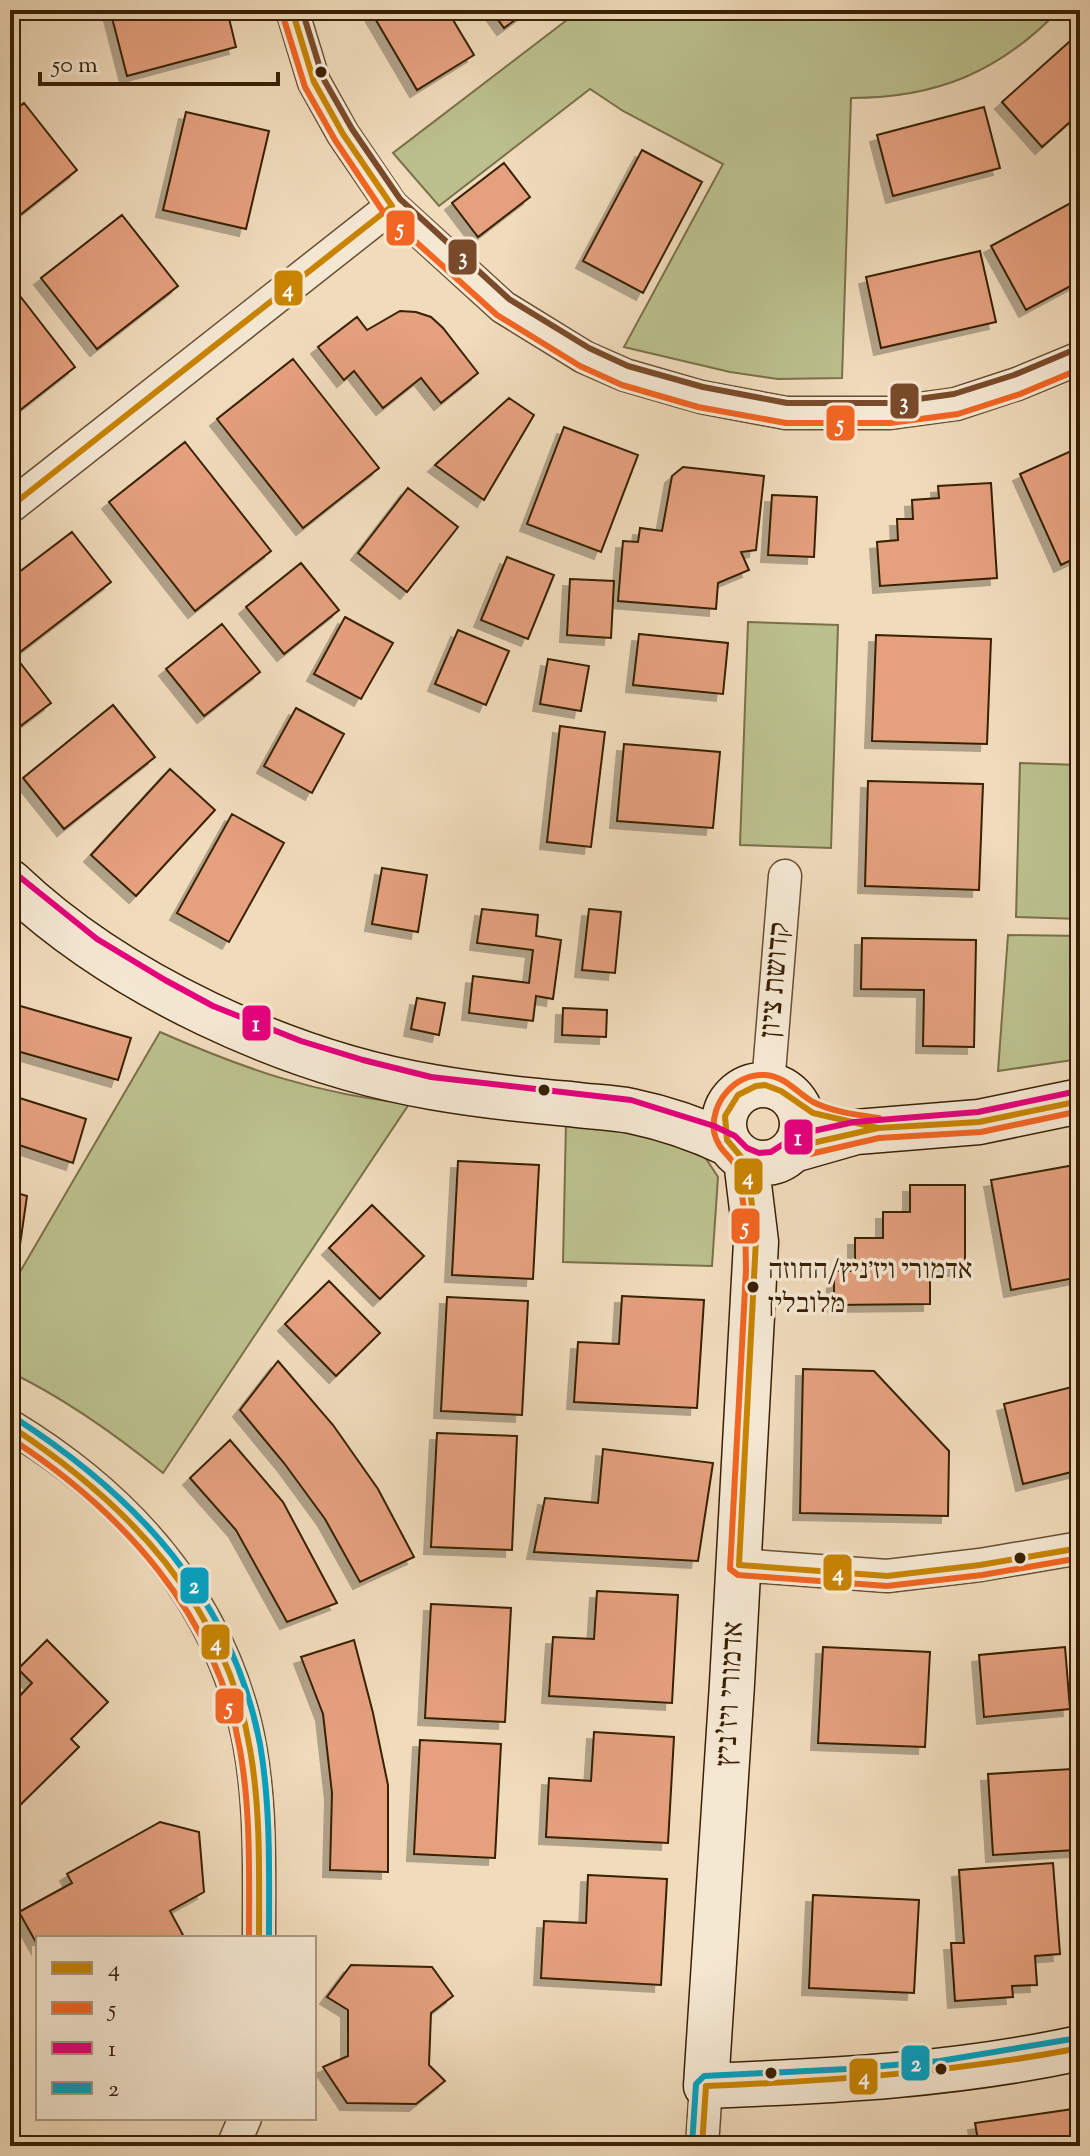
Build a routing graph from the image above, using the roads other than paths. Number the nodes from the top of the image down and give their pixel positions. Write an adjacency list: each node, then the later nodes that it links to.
1 (292, 10): 2 (street)
2 (392, 206): 3 (street); 4 (street)
3 (1080, 358)
4 (10, 507)
5 (785, 876): 7 (street, קדושת ציון)
6 (10, 882): 9 (street)
7 (766, 1097): 9 (street); 10 (street); 11 (street); 11 (street)
8 (1080, 1101): 10 (street)
9 (629, 1110): 11 (street)
10 (878, 1128): 11 (street)
11 (762, 1153): 14 (street, אדמורי ויז'ניץ)
12 (10, 1426): 15 (street)
13 (1080, 1548): 14 (street)
14 (739, 1565): 17 (street, אדמורי ויז'ניץ)
15 (259, 1936)
16 (1080, 2048): 17 (street)
17 (706, 2086): 22 (street, אדמורי ויז'ניץ)
18 (247, 2120): 20 (street)
19 (248, 2120): 21 (street)
20 (233, 2146)
21 (250, 2146)
22 (702, 2146)

